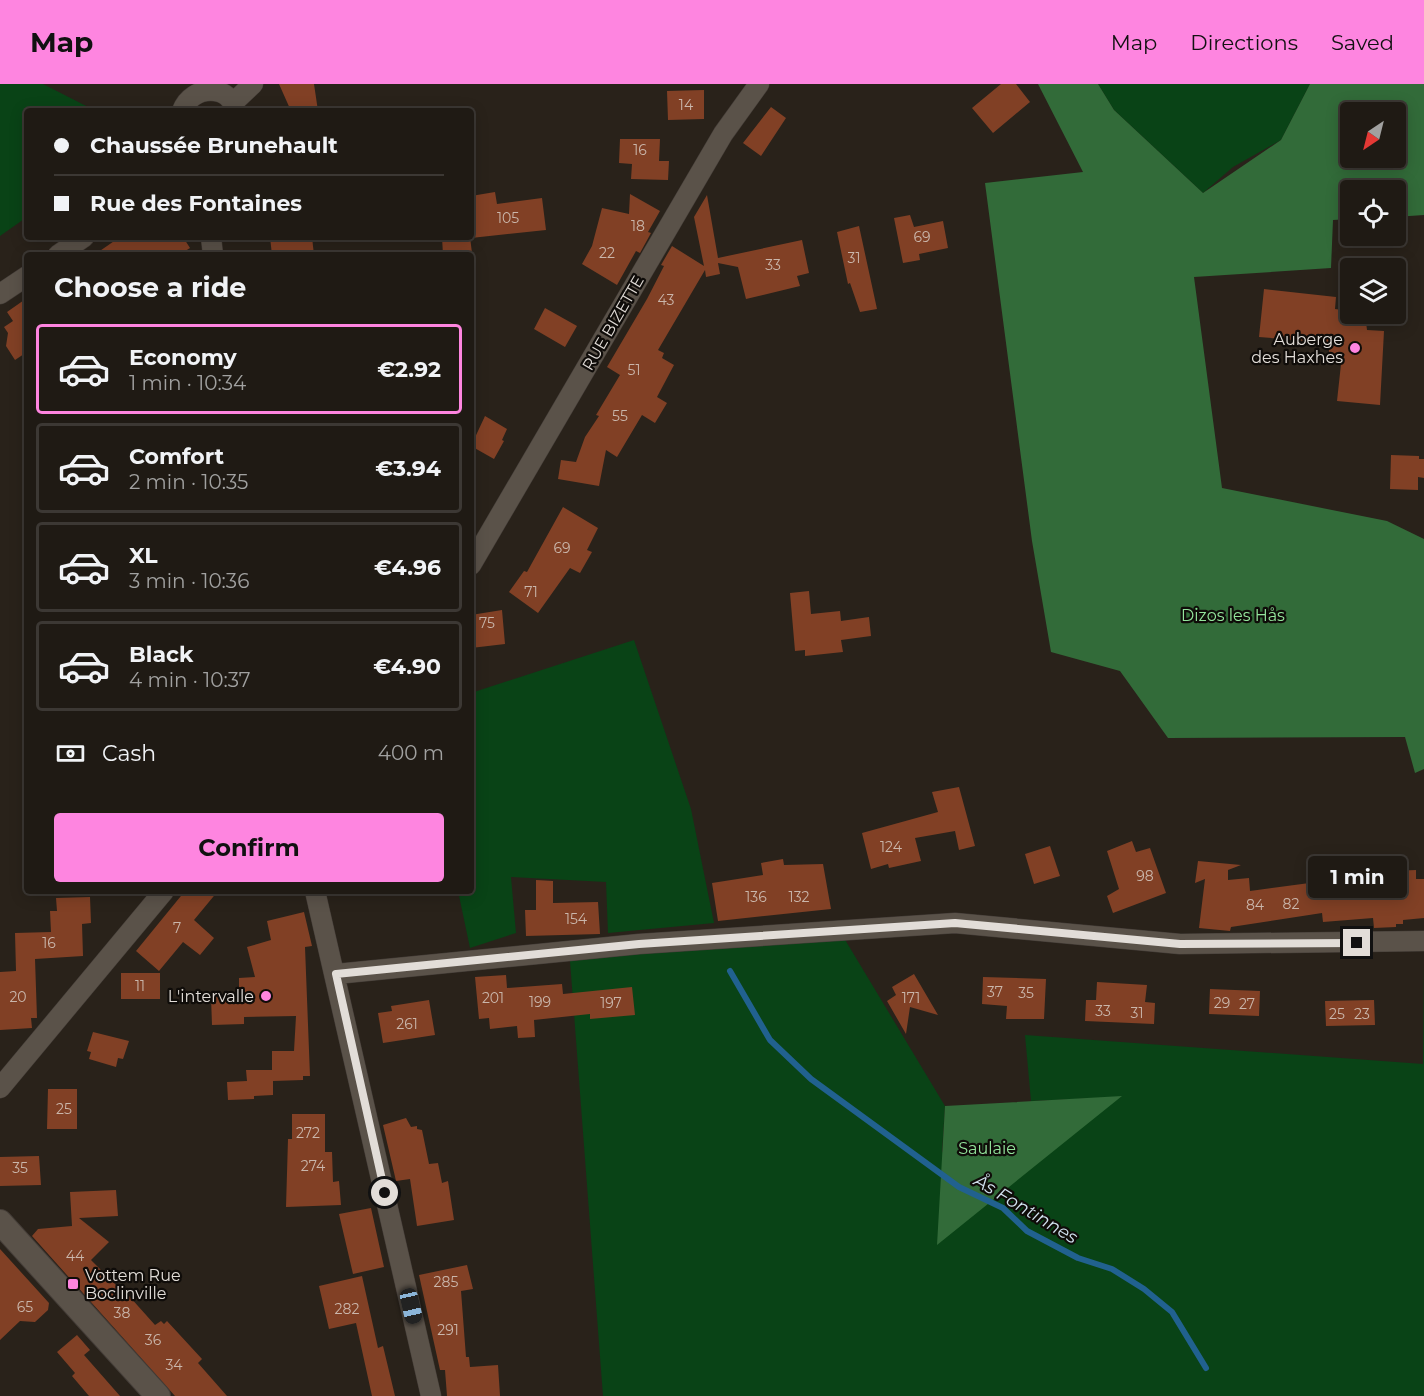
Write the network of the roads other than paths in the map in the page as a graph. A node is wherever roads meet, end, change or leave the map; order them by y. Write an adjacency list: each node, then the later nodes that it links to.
1 (253, 84): 3 (street)
2 (759, 84): 9 (street, RUE BIZETTE)
3 (235, 107): 4 (street)
4 (184, 108)
5 (80, 240): 6 (street)
6 (62, 252)
7 (24, 278): 8 (street)
8 (0, 294)
9 (474, 560)
10 (162, 894): 14 (street)
11 (316, 894): 13 (street)
12 (1424, 941): 13 (street)
13 (336, 974): 17 (street)
14 (0, 1088)
15 (0, 1222): 16 (street)
16 (158, 1396)
17 (431, 1396)

